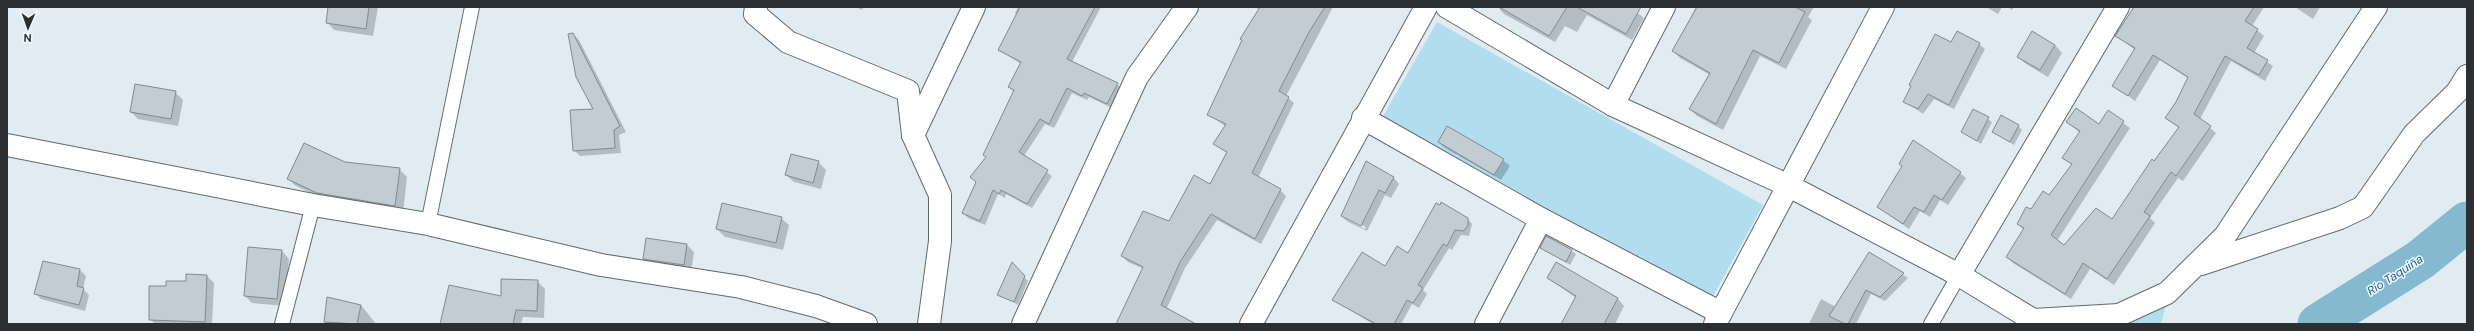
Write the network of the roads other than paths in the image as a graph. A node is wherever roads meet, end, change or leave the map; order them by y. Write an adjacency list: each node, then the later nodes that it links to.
1 (472, 7): 19 (lane)
2 (756, 7): 14 (street)
3 (974, 7): 14 (street)
4 (1187, 7): 27 (street)
5 (1426, 7): 13 (street)
6 (1447, 7): 12 (street)
7 (1664, 7): 12 (street)
8 (1883, 7): 16 (street)
9 (2118, 7): 21 (street)
10 (2376, 7): 20 (street)
11 (2467, 76): 20 (street)
12 (1613, 105): 16 (street)
13 (1363, 118): 18 (street); 28 (street)
14 (913, 135): 26 (street)
15 (7, 145): 17 (street)
16 (1789, 186): 21 (street); 22 (street)
17 (313, 205): 19 (street); 24 (lane)
18 (1541, 219): 22 (street); 29 (street)
19 (428, 224): 25 (street)
20 (2191, 268): 23 (street)
21 (1959, 275): 23 (street); 30 (lane)
22 (1718, 319)
23 (2115, 320)
24 (282, 324)
25 (866, 324)
26 (929, 324)
27 (1023, 324)
28 (1251, 324)
29 (1486, 324)
30 (1931, 324)

